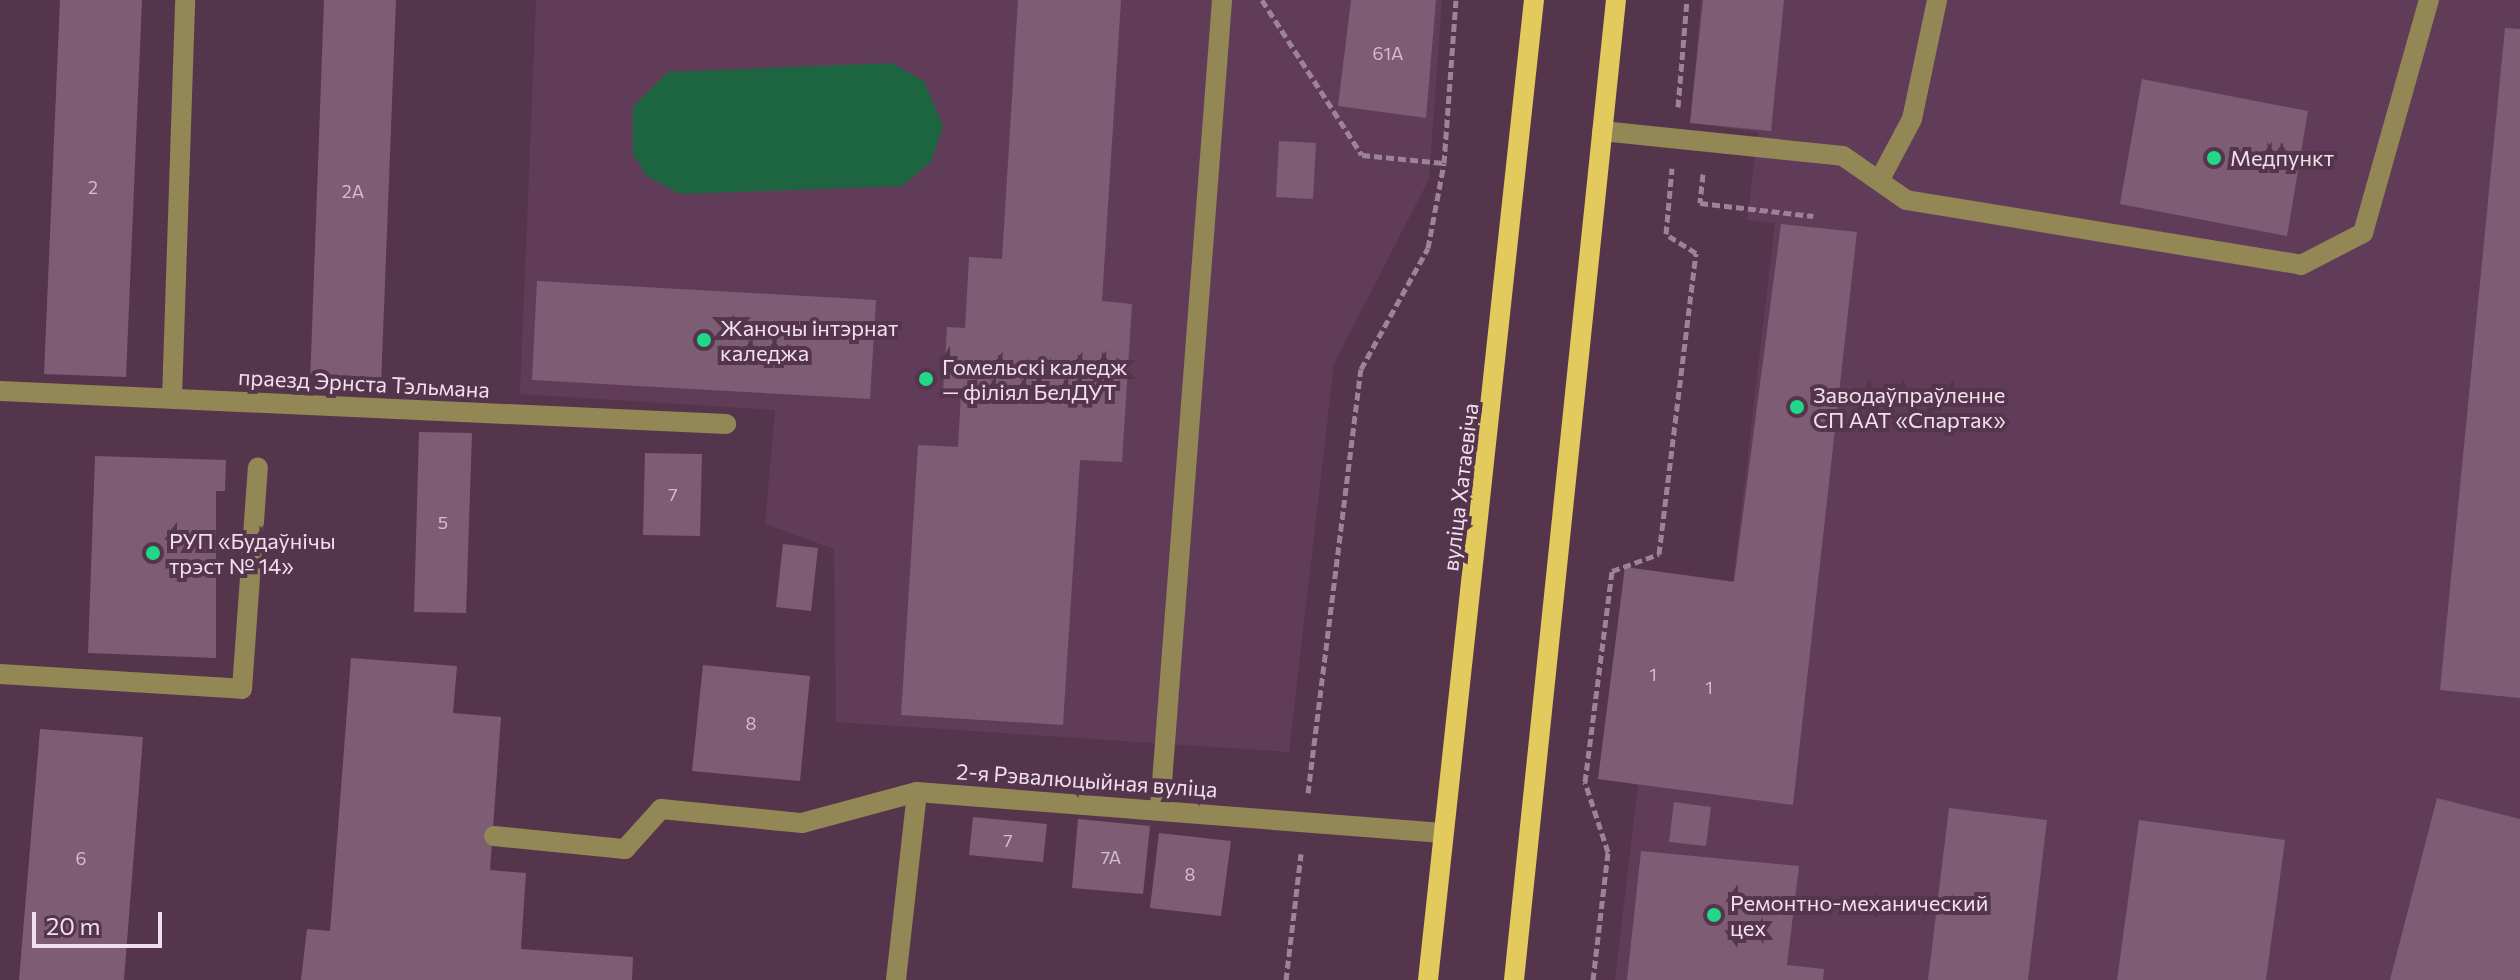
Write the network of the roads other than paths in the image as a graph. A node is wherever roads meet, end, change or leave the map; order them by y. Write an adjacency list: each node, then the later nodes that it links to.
1 (185, 0): 10 (street)
2 (1222, 0): 15 (street)
3 (1534, 0): 16 (main road, вуліца Хатаевіча)
4 (1616, 0): 7 (main road)
5 (1937, 0): 8 (street)
6 (2429, 0): 8 (street)
7 (1602, 131): 8 (street); 20 (main road)
8 (1879, 181)
9 (0, 391): 10 (street, праезд Эрнста Тэльмана)
10 (172, 398): 11 (street, праезд Эрнста Тэльмана)
11 (726, 424)
12 (258, 468): 13 (street)
13 (0, 674)
14 (917, 792): 15 (street, 2-я Рэвалюцыйная вуліца); 17 (street, 2-я Рэвалюцыйная вуліца); 18 (street)
15 (1160, 808): 16 (street, 2-я Рэвалюцыйная вуліца)
16 (1442, 833): 19 (main road, вуліца Хатаевіча)
17 (494, 836)
18 (896, 980)
19 (1428, 980)
20 (1514, 980)

